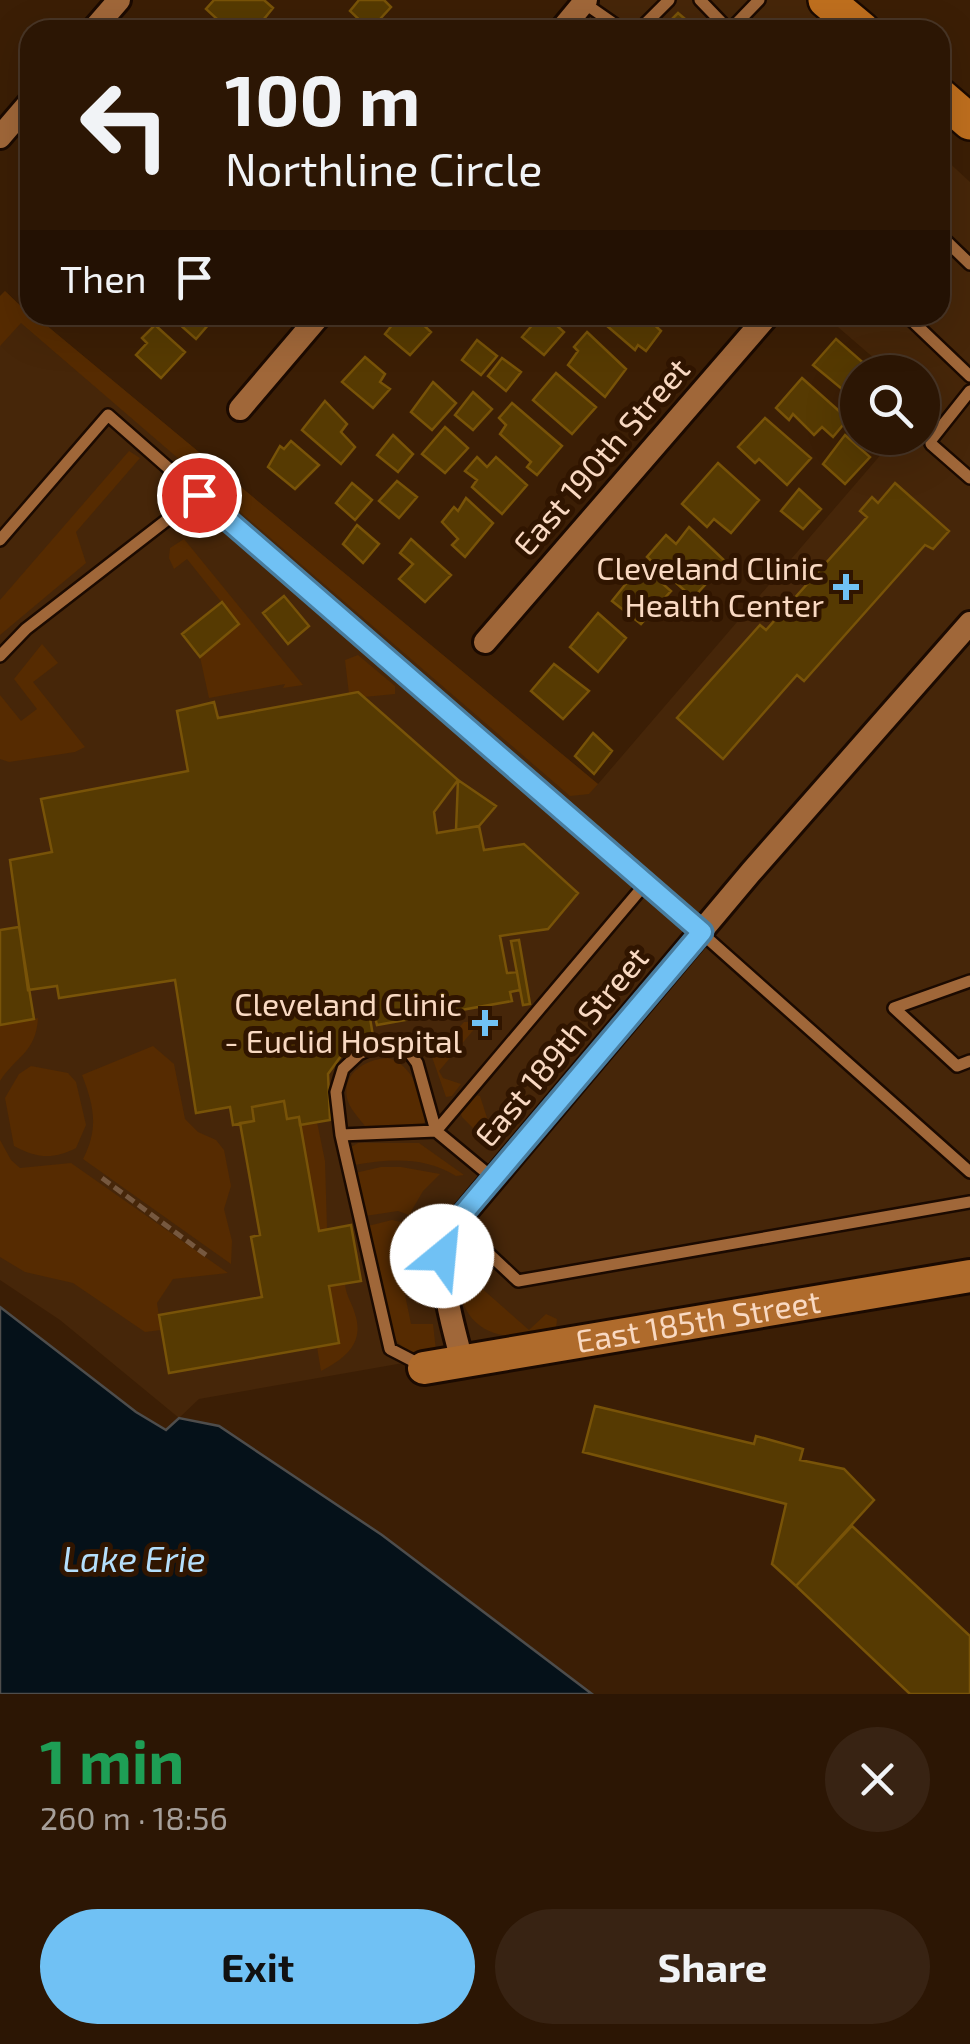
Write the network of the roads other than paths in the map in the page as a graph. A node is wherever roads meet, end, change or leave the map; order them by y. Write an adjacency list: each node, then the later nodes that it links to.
1 (119, 0): 6 (street)
2 (669, 0): 8 (lane)
3 (700, 0): 9 (lane)
4 (758, 0): 10 (lane)
5 (585, 1): 7 (lane)
6 (102, 20)
7 (612, 20)
8 (648, 20)
9 (720, 20)
10 (739, 20)
11 (20, 114): 12 (street)
12 (0, 137)
13 (950, 245): 14 (lane)
14 (970, 264)
15 (311, 325): 20 (street)
16 (759, 325): 25 (street, East 190th Street)
17 (916, 325): 18 (lane)
18 (970, 376)
19 (970, 391): 21 (lane)
20 (240, 409)
21 (970, 478)
22 (199, 495): 23 (lane); 26 (lane); 27 (lane)
23 (0, 540)
24 (970, 623): 28 (street, East 189th Street)
25 (485, 642)
26 (0, 656)
27 (646, 883): 28 (lane); 31 (lane)
28 (702, 932): 33 (lane); 34 (street, East 189th Street)
29 (970, 981): 30 (lane)
30 (970, 1061)
31 (436, 1132): 32 (lane); 32 (lane); 34 (lane)
32 (341, 1135): 39 (lane)
33 (970, 1172)
34 (494, 1179): 36 (street, East 189th Street)
35 (970, 1202): 36 (lane)
36 (445, 1225): 38 (street, East 189th Street)
37 (970, 1276): 38 (street, East 185th Street)
38 (462, 1362): 39 (street, East 185th Street)
39 (424, 1368)

